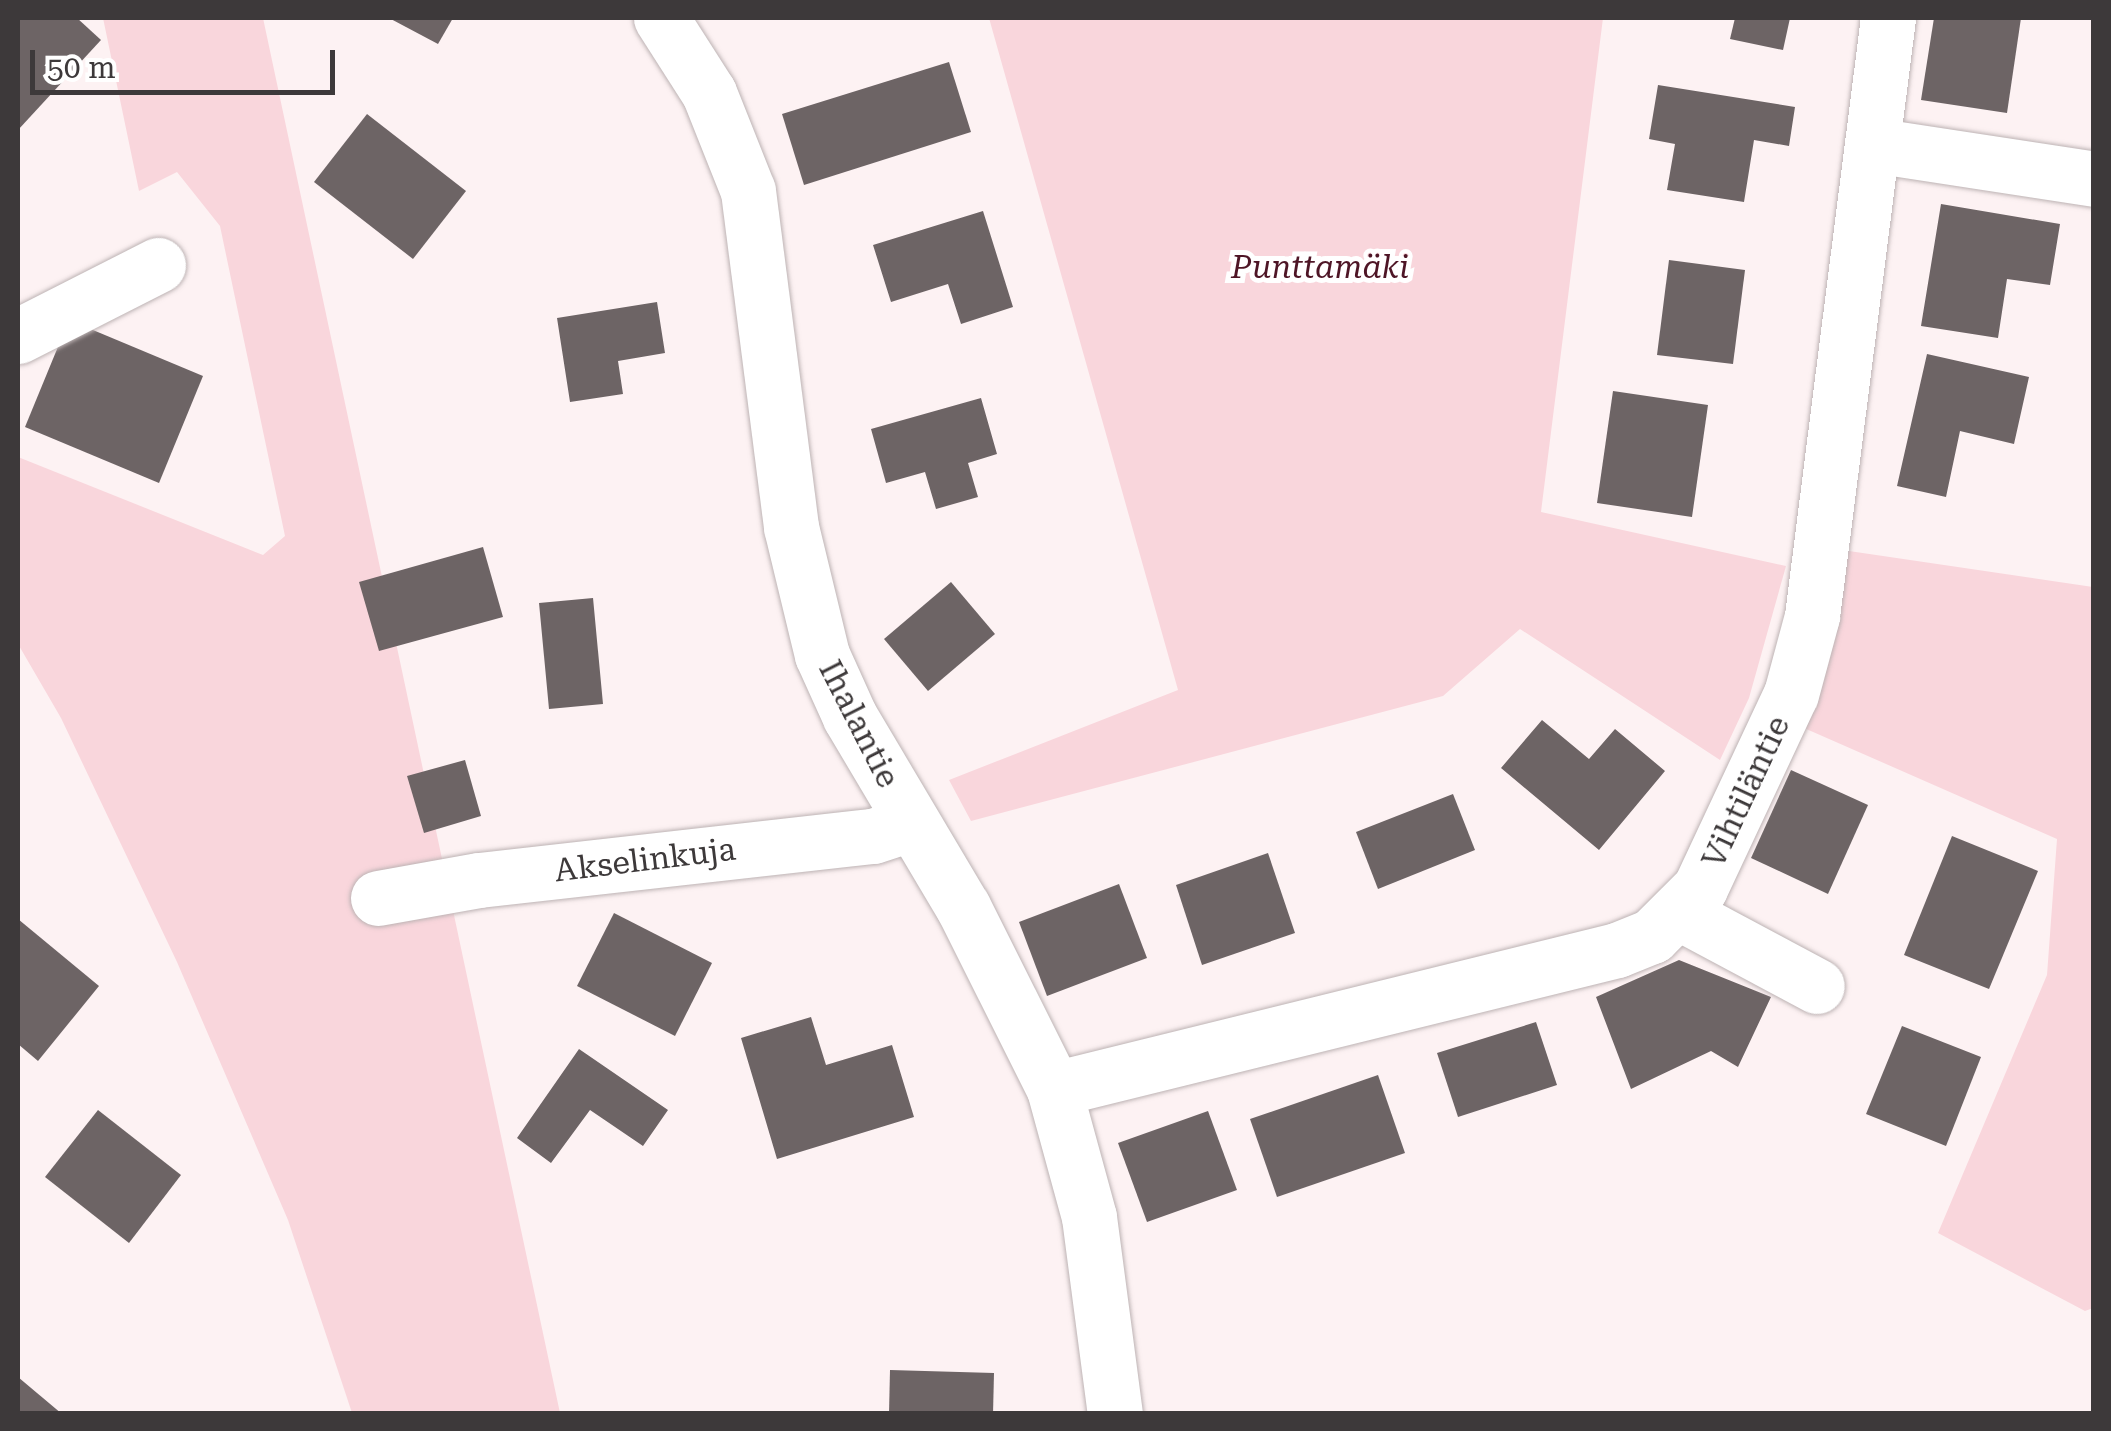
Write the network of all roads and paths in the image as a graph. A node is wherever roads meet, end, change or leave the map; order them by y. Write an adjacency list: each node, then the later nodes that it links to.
1 (661, 18): 7 (street, Ihalantie)
2 (1888, 18): 3 (street, Vihtiläntie)
3 (1873, 145): 4 (street); 9 (street, Vihtiläntie)
4 (2094, 179)
5 (158, 265): 6 (street)
6 (18, 336)
7 (911, 824): 8 (street, Akselinkuja); 11 (street, Ihalantie)
8 (378, 898)
9 (1680, 913): 10 (street); 11 (street, Vihtiläntie)
10 (1817, 986)
11 (1054, 1090): 12 (street, Ihalantie)
12 (1115, 1414)

